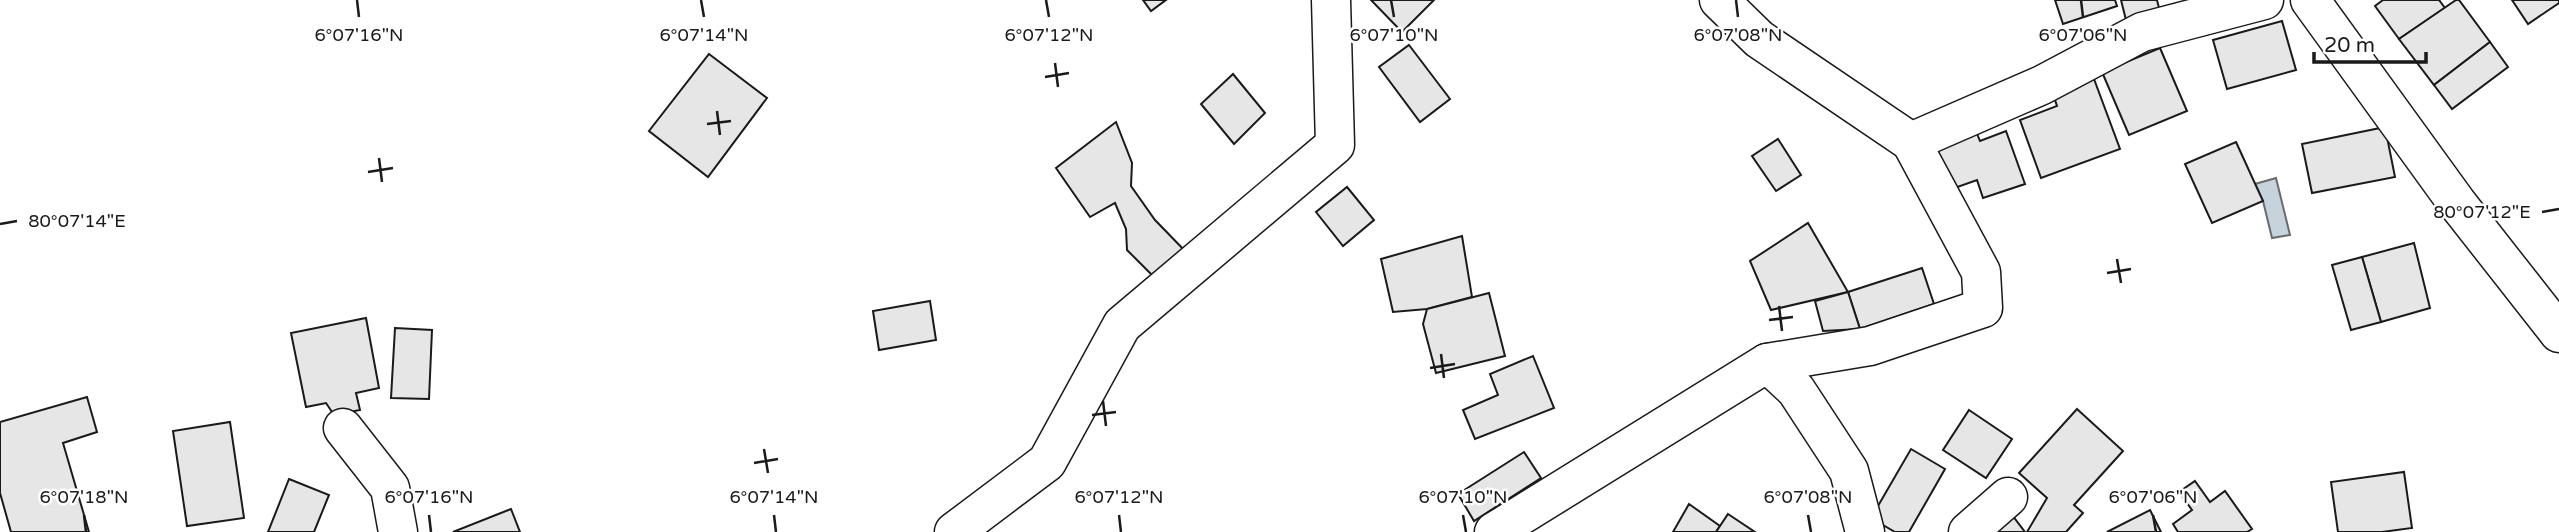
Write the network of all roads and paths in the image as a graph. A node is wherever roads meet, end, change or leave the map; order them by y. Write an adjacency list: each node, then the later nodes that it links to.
1 (1331, 0): 11 (street)
2 (1719, 0): 5 (street)
3 (2264, 0): 5 (street)
4 (2310, 0): 6 (street)
5 (1911, 142): 7 (street)
6 (2559, 333)
7 (1767, 363): 12 (street); 13 (street)
8 (344, 428): 10 (street)
9 (2008, 497): 14 (street)
10 (398, 532)
11 (954, 532)
12 (1494, 532)
13 (1865, 532)
14 (1968, 532)

